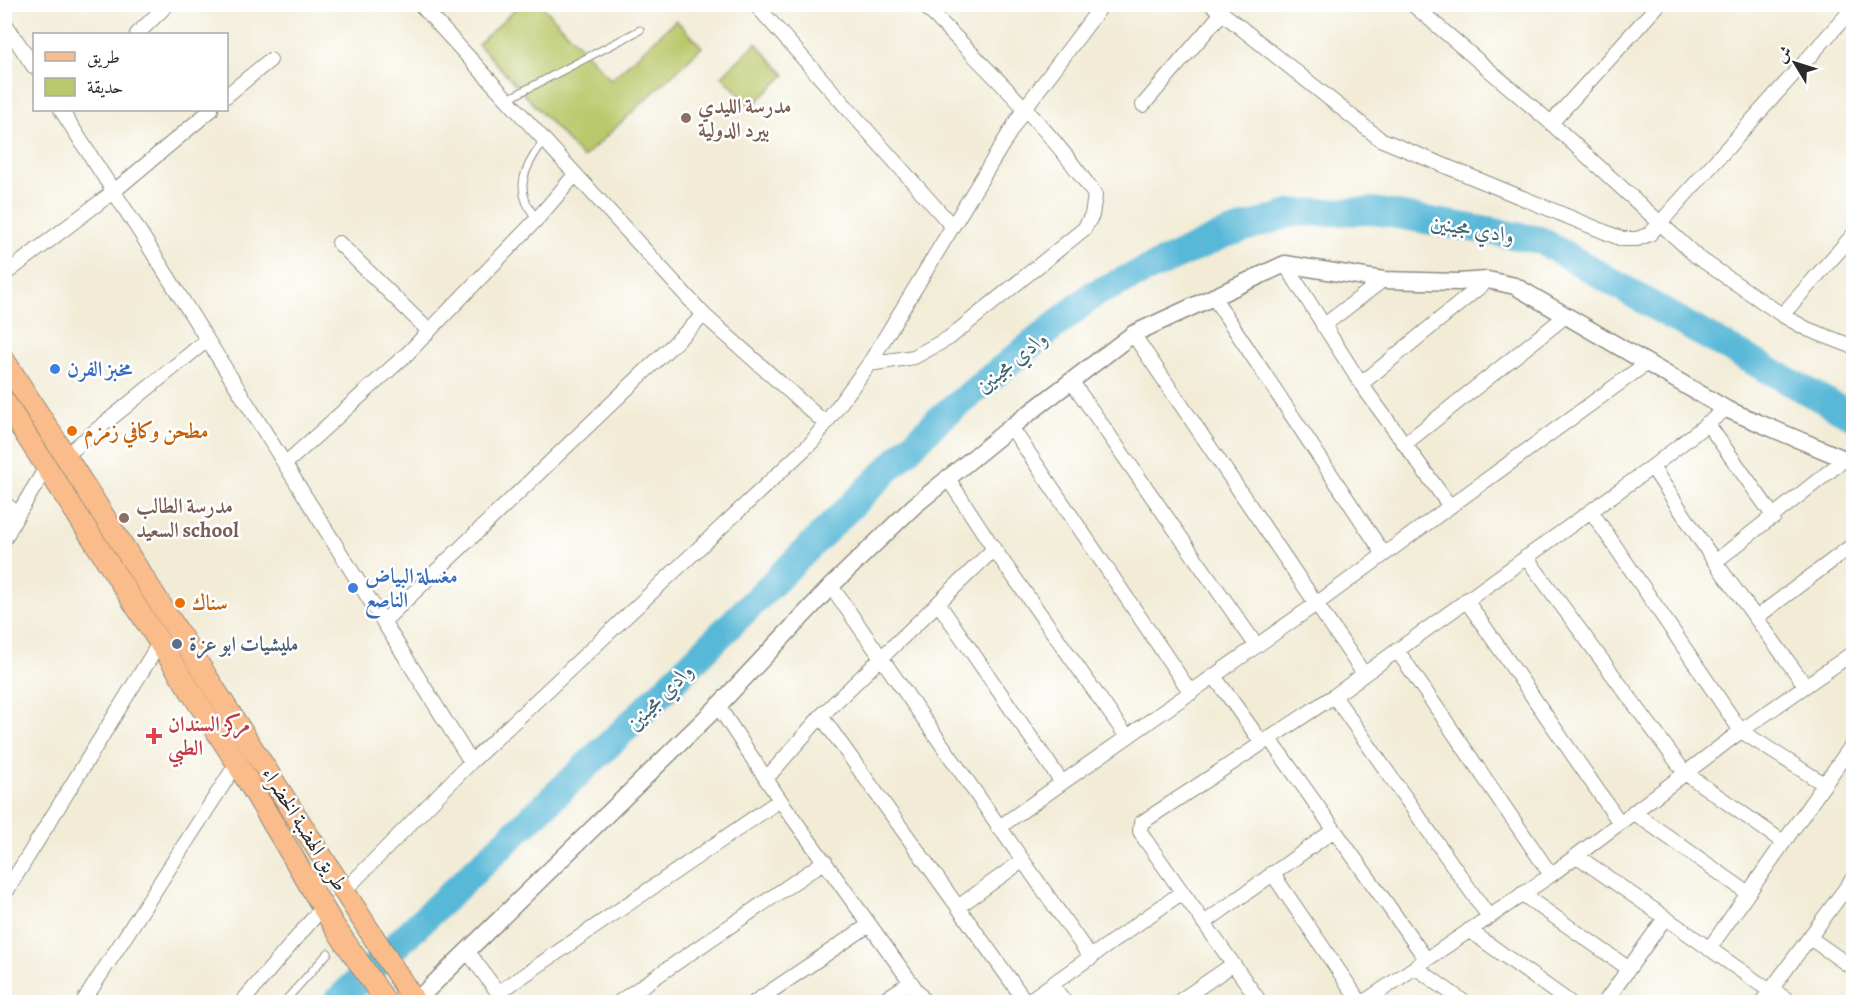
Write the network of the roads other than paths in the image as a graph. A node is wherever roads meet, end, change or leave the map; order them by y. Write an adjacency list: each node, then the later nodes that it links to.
1 (168, 4): 12 (street)
2 (420, 4): 16 (street)
3 (755, 4): 27 (street)
4 (923, 4): 18 (street)
5 (1103, 4): 18 (street)
6 (1412, 4): 21 (street)
7 (1659, 4): 21 (street)
8 (1854, 8): 26 (street)
9 (1217, 9): 17 (street); 26 (street)
10 (4, 21): 14 (street)
11 (640, 30): 16 (lane)
12 (138, 33)
13 (270, 60): 15 (street)
14 (33, 66)
15 (228, 94)
16 (506, 100): 22 (street)
17 (1143, 105)
18 (1024, 109): 27 (street); 45 (street)
19 (62, 111): 24 (street)
20 (210, 111): 24 (street)
21 (1551, 123): 26 (street)
22 (543, 142): 23 (street); 25 (lane)
23 (574, 176): 25 (street); 35 (street)
24 (114, 192): 31 (street); 41 (street)
25 (537, 219): 39 (street)
26 (1660, 223): 37 (street)
27 (952, 226): 45 (street)
28 (1854, 234): 37 (street)
29 (339, 243): 39 (street)
30 (1285, 264): 32 (street); 34 (street); 38 (street)
31 (4, 275)
32 (1383, 279): 33 (street); 38 (street)
33 (1488, 280): 36 (street); 47 (street)
34 (1214, 298): 40 (street); 68 (street)
35 (704, 315): 50 (street); 76 (street)
36 (1567, 315): 44 (street); 53 (street)
37 (1782, 315): 42 (street)
38 (1323, 326): 47 (street)
39 (429, 331): 56 (street)
40 (1133, 334): 46 (street); 74 (street)
41 (207, 340): 54 (street); 56 (street)
42 (1854, 347)
43 (4, 360): 54 (main road, طريق الهضبة الخضراء)
44 (1647, 363): 49 (street); 61 (street)
45 (869, 364): 50 (street)
46 (1072, 382): 52 (street); 78 (street)
47 (1361, 384): 53 (street)
48 (4, 401): 57 (main road, طريق الهضبة الخضراء)
49 (1726, 409): 51 (street); 55 (street)
50 (825, 423): 95 (street)
51 (1707, 423): 58 (street); 64 (street)
52 (1011, 427): 59 (street); 85 (street)
53 (1406, 443): 61 (street)
54 (66, 455): 88 (main road, طريق الهضبة الخضراء)
55 (1849, 461): 64 (street)
56 (285, 464): 76 (street)
57 (47, 466): 63 (street); 77 (main road, طريق الهضبة الخضراء)
58 (1652, 467): 62 (street); 70 (street)
59 (947, 477): 67 (street); 71 (street)
60 (4, 503): 63 (street)
61 (1449, 505): 68 (street)
62 (1591, 511): 69 (street); 91 (street)
63 (18, 514): 65 (street)
64 (1774, 516): 70 (street)
65 (4, 540)
66 (1854, 544): 75 (street)
67 (994, 549): 73 (street); 92 (street)
68 (1383, 553): 74 (street)
69 (1526, 557): 72 (street); 97 (street)
70 (1715, 562): 75 (street)
71 (831, 586): 81 (street); 87 (street)
72 (1466, 600): 79 (street); 103 (street)
73 (938, 603): 81 (street); 99 (street)
74 (1316, 604): 78 (street); 82 (street)
75 (1758, 617): 84 (street)
76 (384, 621): 95 (street)
77 (160, 642): 90 (main road, طريق الهضبة الخضراء); 116 (street)
78 (1256, 645): 83 (street)
79 (1397, 650): 82 (street); 111 (street)
80 (1854, 652): 84 (street)
81 (882, 657): 89 (street); 104 (street)
82 (1364, 674): 86 (street)
83 (1214, 676): 85 (street); 93 (street)
84 (1805, 685): 91 (street)
85 (1191, 693): 92 (street)
86 (1334, 696): 93 (street); 120 (street)
87 (718, 706): 98 (street); 127 (street)
88 (230, 711): 90 (main road); 117 (main road, طريق الهضبة الخضراء)
89 (821, 716): 98 (street); 118 (street)
90 (212, 723): 96 (main road, طريق الهضبة الخضراء)
91 (1741, 731): 97 (street); 100 (street)
92 (1127, 737): 99 (street)
93 (1265, 740): 105 (street); 113 (street)
94 (1854, 742): 100 (street)
95 (471, 762): 117 (street)
96 (237, 763): 119 (main road, طريق الهضبة الخضراء); 139 (street)
97 (1685, 773): 102 (street); 106 (street)
98 (766, 779): 101 (street)
99 (1061, 781): 104 (street)
100 (1824, 784): 106 (street)
101 (780, 800): 108 (street); 138 (street)
102 (1633, 812): 103 (street); 114 (street)
103 (1620, 823): 107 (street)
104 (998, 828): 109 (street)
105 (1334, 830): 110 (street); 130 (street)
106 (1783, 842): 114 (street)
107 (1577, 856): 111 (street); 121 (street)
108 (825, 861): 123 (street); 143 (street)
109 (1022, 861): 118 (street); 129 (street)
110 (1272, 873): 122 (street); 151 (street)
111 (1551, 875): 115 (street)
112 (1852, 884): 125 (street)
113 (1181, 893): 122 (street); 129 (street)
114 (1748, 893): 126 (street)
115 (1522, 894): 120 (street); 132 (street)
116 (4, 895)
117 (348, 898): 137 (main road, طريق الهضبة الخضراء)
118 (958, 907): 147 (street)
119 (322, 908): 140 (street); 142 (main road, طريق الهضبة الخضراء)
120 (1489, 917): 124 (street)
121 (1665, 918): 126 (street); 132 (street)
122 (1204, 923): 131 (street)
123 (869, 925): 134 (street); 144 (street)
124 (1469, 930): 130 (street); 153 (street)
125 (1810, 938): 133 (street); 136 (street)
126 (1709, 949): 136 (street)
127 (468, 952): 137 (street); 138 (street)
128 (328, 953): 141 (lane)
129 (1092, 958): 135 (street)
130 (1421, 963): 151 (street); 152 (street)
131 (1232, 965): 149 (street); 150 (street)
132 (1628, 968): 154 (street)
133 (1854, 969)
134 (911, 982): 145 (street); 146 (street)
135 (1052, 985): 147 (street); 148 (street)
136 (1768, 994): 155 (street)
137 (413, 998)
138 (501, 998)
139 (83, 1002)
140 (242, 1002)
141 (284, 1002)
142 (386, 1002)
143 (619, 1002)
144 (755, 1002)
145 (881, 1002)
146 (925, 1002)
147 (1027, 1002)
148 (1065, 1002)
149 (1178, 1002)
150 (1260, 1002)
151 (1362, 1002)
152 (1464, 1002)
153 (1569, 1002)
154 (1605, 1002)
155 (1790, 1002)

